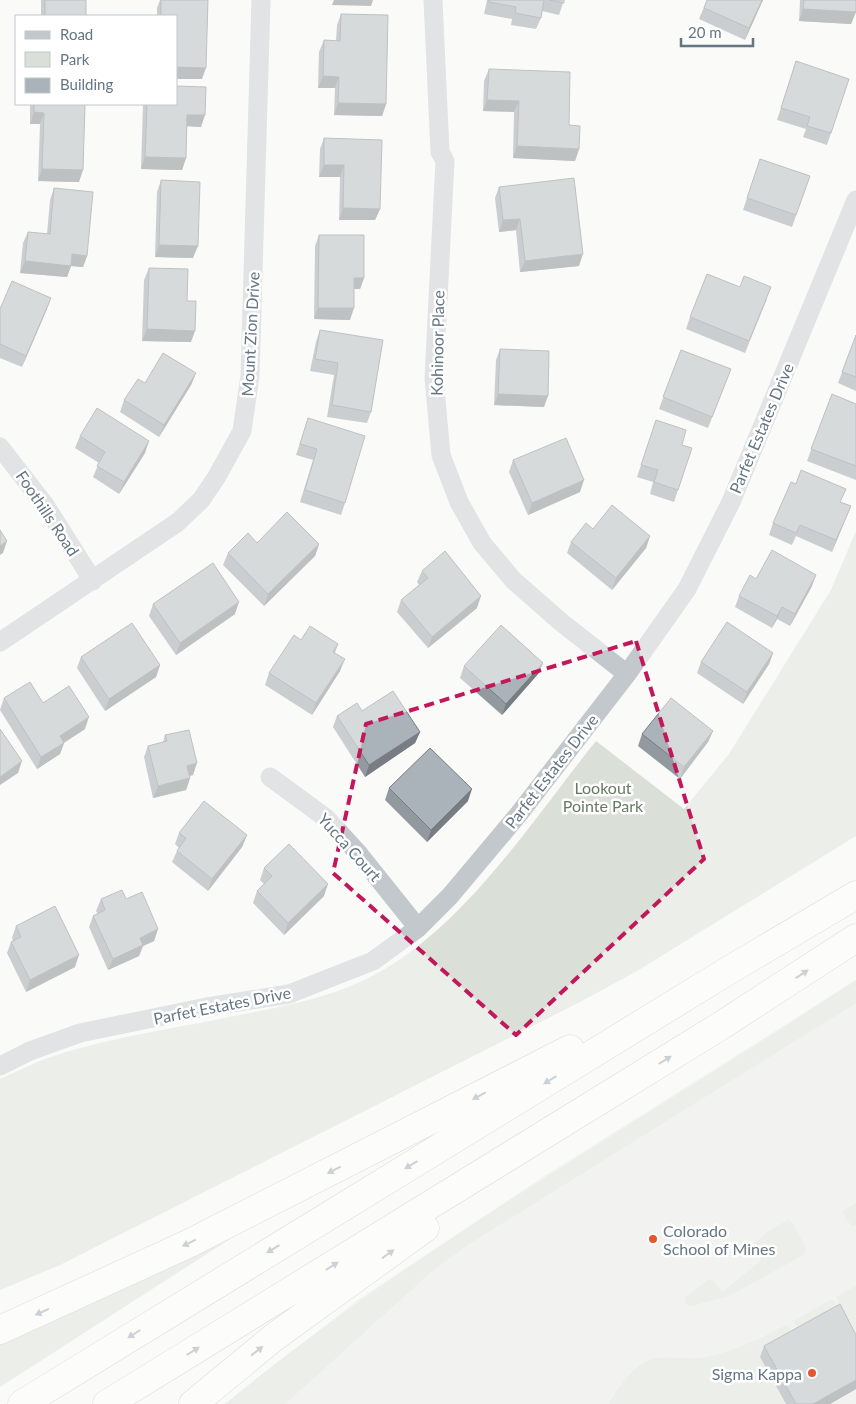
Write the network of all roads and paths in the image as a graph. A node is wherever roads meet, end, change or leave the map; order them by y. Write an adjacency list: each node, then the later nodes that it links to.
1 (261, 0): 5 (street, Mount Zion Drive)
2 (433, 0): 7 (street, Kohinoor Place)
3 (856, 200): 7 (street, Parfet Estates Drive)
4 (0, 447): 5 (street, Foothills Road)
5 (93, 582): 6 (street, Mount Zion Drive)
6 (0, 642)
7 (627, 674): 10 (street, Parfet Estates Drive)
8 (270, 777): 10 (street, Yucca Court)
9 (856, 895): 12 (highway)
10 (418, 928): 13 (street, Parfet Estates Drive)
11 (856, 938): 14 (highway, one-way to 11)
12 (726, 972): 15 (highway, one-way to 15); 16 (highway, one-way to 16)
13 (0, 1066)
14 (623, 1086): 17 (highway, one-way to 14); 18 (highway, one-way to 14)
15 (0, 1330)
16 (22, 1404)
17 (107, 1404)
18 (193, 1404)

